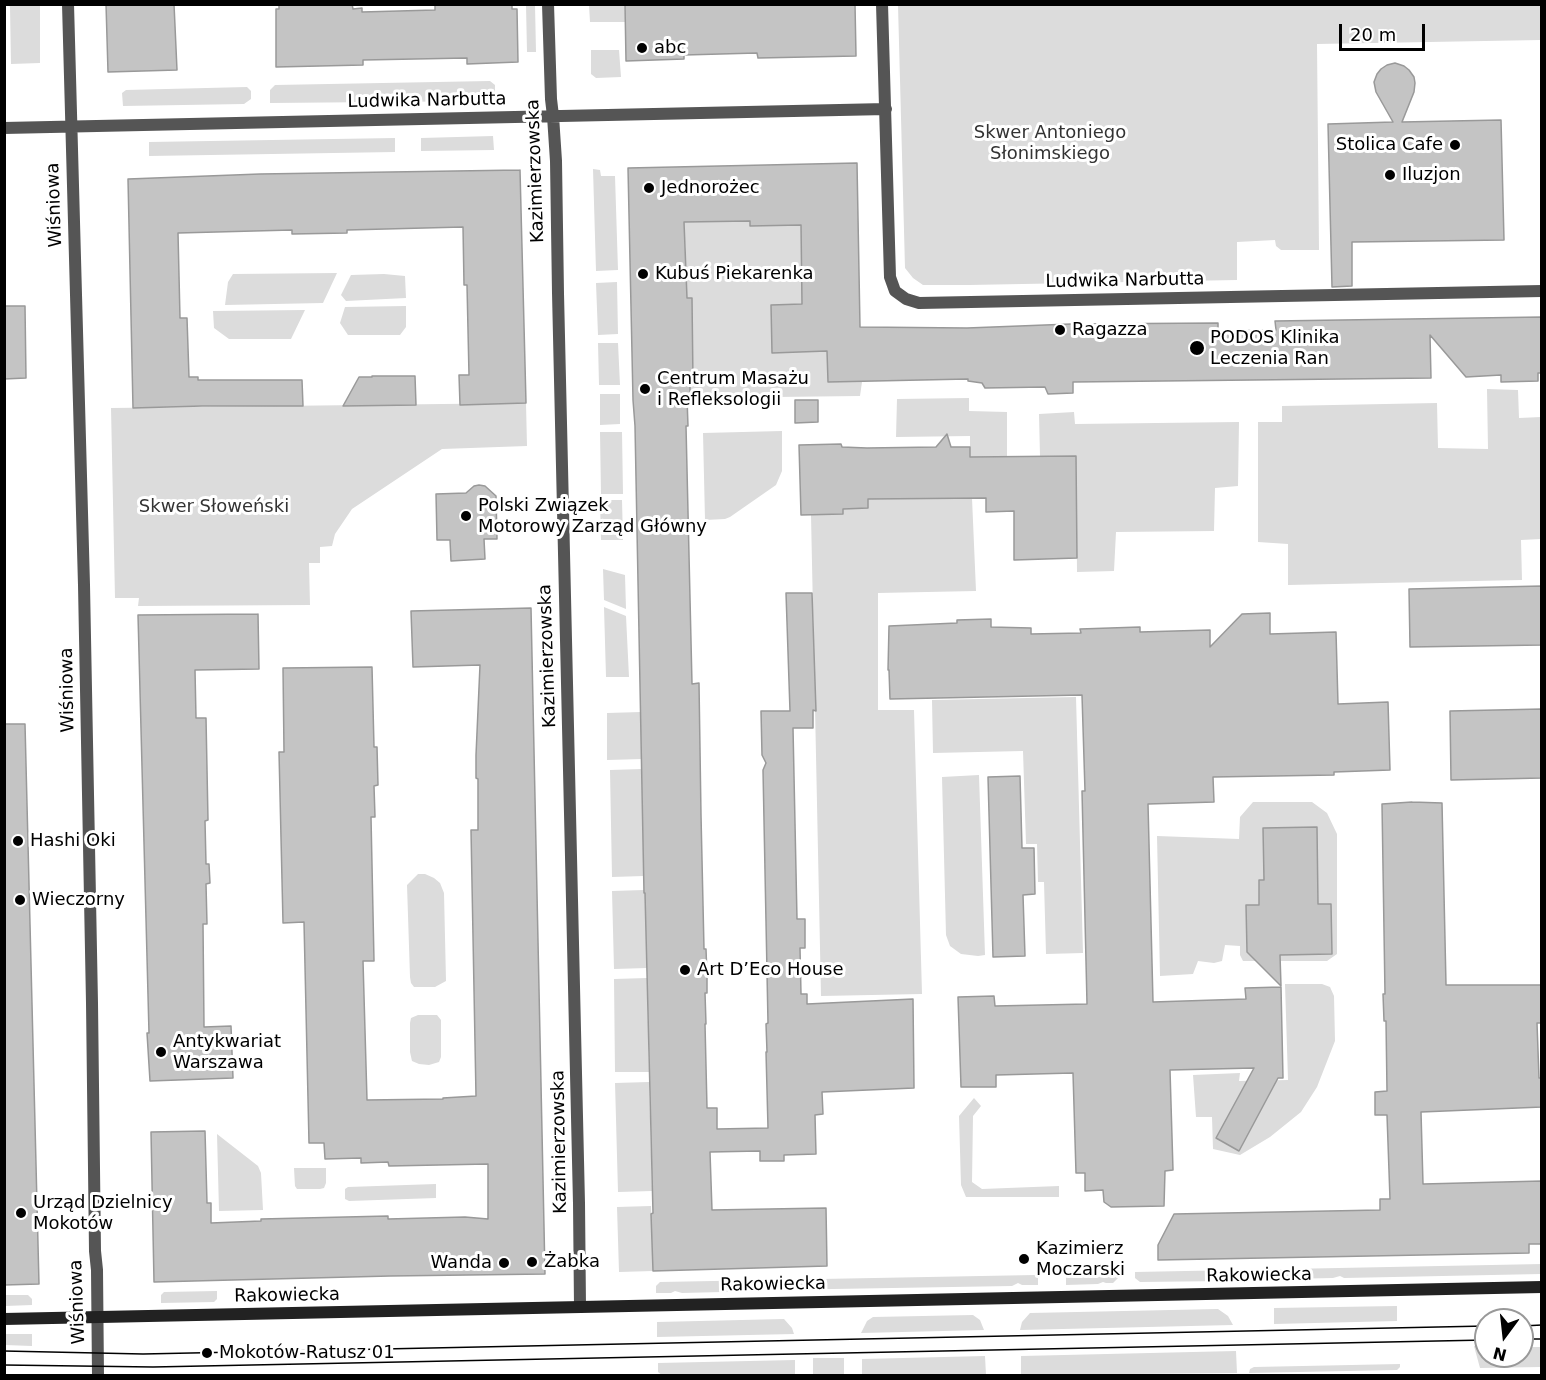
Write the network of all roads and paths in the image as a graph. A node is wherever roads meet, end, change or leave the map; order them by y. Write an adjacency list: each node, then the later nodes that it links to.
1 (68, 4): 6 (street, Wiśniowa)
2 (548, 4): 5 (street, Kazimierzowska)
3 (882, 4): 4 (street, Ludwika Narbutta)
4 (886, 109): 5 (street, Ludwika Narbutta); 8 (street, Ludwika Narbutta)
5 (554, 116): 6 (street, Ludwika Narbutta); 10 (street, Kazimierzowska)
6 (70, 126): 7 (street, Ludwika Narbutta); 11 (street, Wiśniowa)
7 (4, 128)
8 (1542, 291)
9 (1542, 1287): 10 (street, Rakowiecka)
10 (580, 1307): 11 (street, Rakowiecka)
11 (97, 1317): 12 (street, Rakowiecka); 13 (street, Wiśniowa)
12 (4, 1319)
13 (98, 1376)

